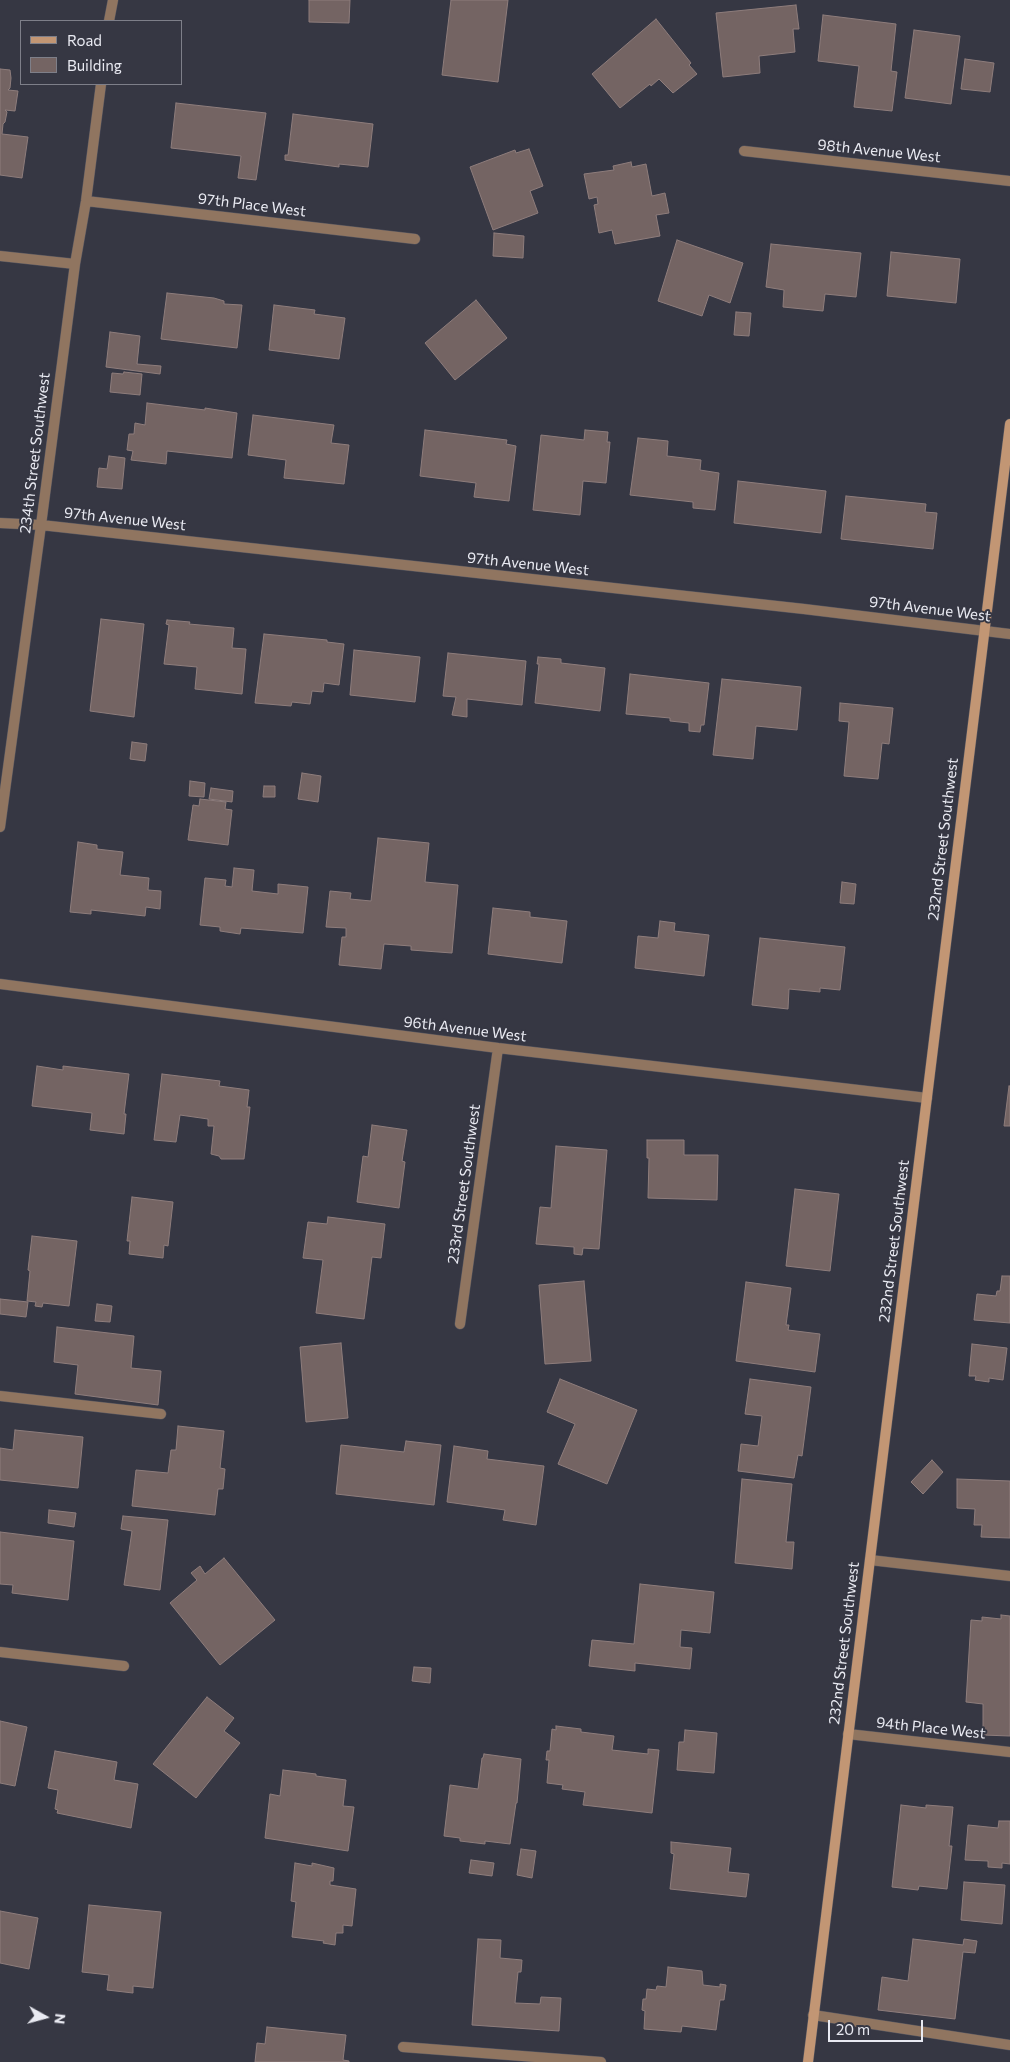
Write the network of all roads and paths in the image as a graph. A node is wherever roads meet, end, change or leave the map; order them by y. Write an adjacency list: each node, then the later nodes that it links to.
1 (112, 0): 2 (street)
2 (109, 20)
3 (101, 85): 6 (street, 234th Street Southwest)
4 (744, 151): 5 (street, 98th Avenue West)
5 (1010, 181)
6 (86, 200): 7 (street, 97th Place West); 9 (street, 234th Street Southwest)
7 (415, 239)
8 (0, 256): 9 (street)
9 (75, 264): 12 (street, 234th Street Southwest)
10 (1010, 424): 13 (street, 232nd Street Southwest)
11 (0, 523): 12 (street, 97th Avenue West)
12 (42, 525): 13 (street, 97th Avenue West); 15 (street, 234th Street Southwest)
13 (984, 631): 14 (street, 97th Avenue West); 18 (street, 232nd Street Southwest)
14 (1010, 634)
15 (0, 827)
16 (0, 984): 17 (street, 96th Avenue West)
17 (498, 1048): 18 (street, 96th Avenue West); 19 (street, 233rd Street Southwest)
18 (927, 1098): 22 (street, 232nd Street Southwest)
19 (460, 1324)
20 (0, 1396): 21 (street)
21 (161, 1414)
22 (870, 1560): 23 (street); 26 (street, 232nd Street Southwest)
23 (1010, 1576)
24 (0, 1652): 25 (street)
25 (124, 1666)
26 (848, 1734): 27 (street, 94th Place West); 28 (street, 232nd Street Southwest)
27 (1010, 1752)
28 (813, 2015): 29 (street); 32 (street, 232nd Street Southwest)
29 (1010, 2045)
30 (403, 2047): 31 (street)
31 (600, 2062)
32 (808, 2062)

